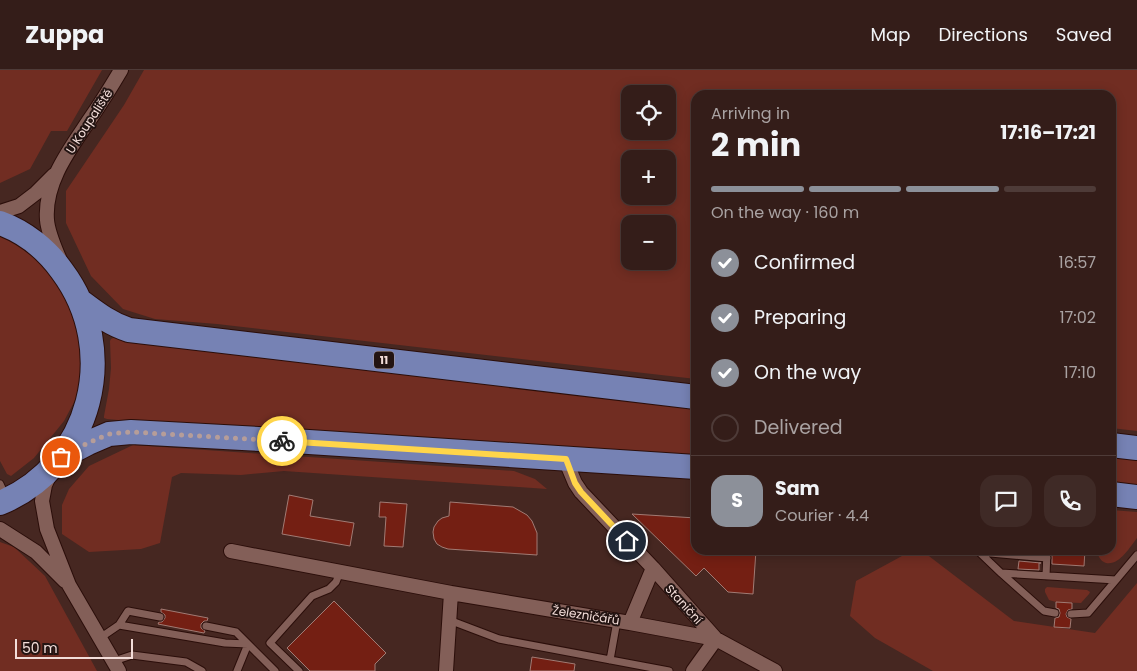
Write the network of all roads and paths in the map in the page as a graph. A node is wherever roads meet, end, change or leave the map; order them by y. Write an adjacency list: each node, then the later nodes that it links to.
1 (121, 70): 2 (street, U Koupaliště)
2 (56, 172): 3 (street, U Koupaliště); 5 (street, U Koupaliště)
3 (0, 212)
4 (0, 223): 5 (highway, 11)
5 (75, 291): 6 (highway, 11); 10 (highway, 11)
6 (691, 396)
7 (1116, 446): 8 (highway)
8 (1137, 448)
9 (566, 459): 10 (highway, 11); 11 (highway, 11); 21 (street)
10 (58, 461): 13 (highway, 11); 26 (street)
11 (691, 468)
12 (1116, 494): 14 (highway)
13 (2, 496)
14 (1137, 496)
15 (0, 529): 26 (street)
16 (231, 551): 22 (street, Železničářů)
17 (982, 555): 23 (lane)
18 (1017, 555): 20 (lane)
19 (1137, 555): 25 (lane)
20 (1047, 558): 24 (lane)
21 (653, 568): 32 (street, Železničářů); 36 (street, Staniční)
22 (340, 572): 27 (street, Železničářů); 43 (lane)
23 (1001, 573): 24 (lane); 28 (lane)
24 (1046, 576): 25 (lane)
25 (1116, 580): 29 (lane)
26 (69, 585): 35 (street)
27 (450, 593): 31 (street); 32 (street, Železničářů)
28 (1055, 612)
29 (1071, 614)
30 (160, 617): 33 (lane)
31 (449, 620): 38 (lane); 44 (street)
32 (624, 622): 36 (street, Staniční); 38 (lane)
33 (119, 625): 35 (lane); 37 (lane)
34 (206, 626): 37 (lane)
35 (100, 638): 39 (street)
36 (716, 639): 46 (street); 47 (street, Staniční)
37 (248, 644): 41 (lane); 42 (lane)
38 (610, 660): 45 (lane)
39 (116, 666): 40 (lane)
40 (202, 671)
41 (237, 671)
42 (275, 671)
43 (299, 671)
44 (446, 671)
45 (669, 671)
46 (693, 671)
47 (775, 671)

